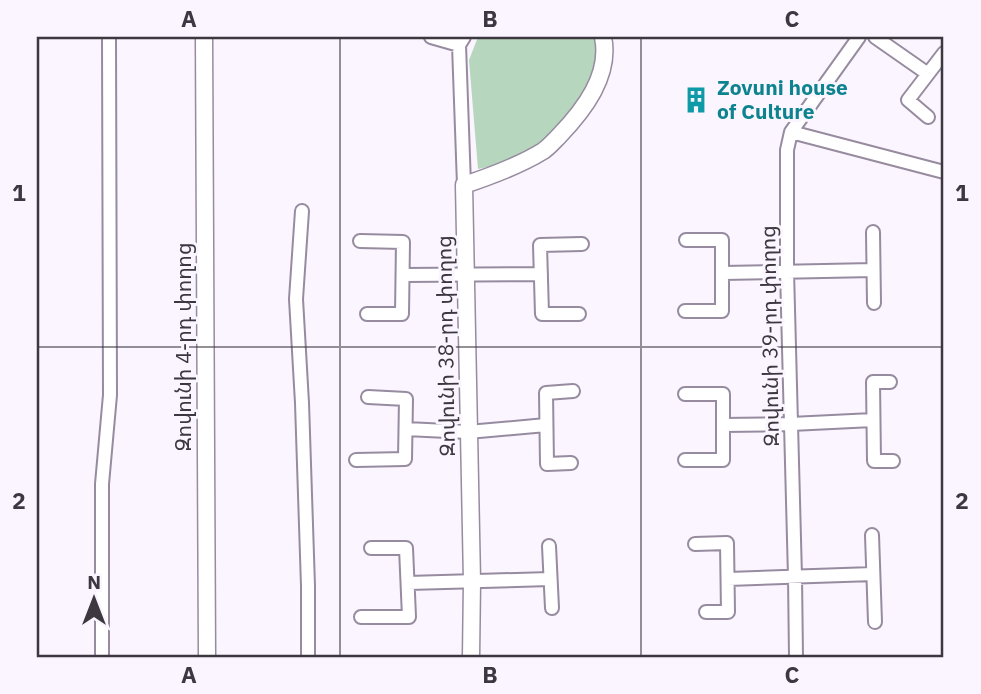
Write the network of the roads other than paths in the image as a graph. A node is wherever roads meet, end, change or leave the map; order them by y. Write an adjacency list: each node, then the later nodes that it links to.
1 (109, 37): 57 (street)
2 (204, 37): 58 (street, Զովունի 4-րդ փողոց)
3 (431, 37): 7 (street)
4 (603, 37): 13 (street)
5 (859, 37): 11 (street, Զովունի 39-րդ փողոց)
6 (876, 37): 9 (street)
7 (461, 41): 13 (street, Զովունի 38-րդ փողոց)
8 (944, 53): 9 (street)
9 (928, 74): 10 (street)
10 (928, 117)
11 (792, 132): 12 (street); 20 (street, Զովունի 39-րդ փողոց)
12 (944, 172)
13 (464, 185): 24 (street, Զովունի 38-րդ փողոց)
14 (302, 211): 59 (street)
15 (873, 232): 19 (street)
16 (686, 240): 21 (street)
17 (360, 241): 23 (street)
18 (582, 244): 22 (street)
19 (873, 270): 20 (street); 25 (street)
20 (787, 271): 21 (street); 34 (street, Զովունի 39-րդ փողոց)
21 (723, 273): 26 (street)
22 (541, 274): 24 (street); 28 (street)
23 (403, 275): 24 (street); 27 (street)
24 (466, 275): 38 (street, Զովունի 38-րդ փողոց)
25 (874, 303)
26 (685, 311)
27 (367, 314)
28 (579, 314)
29 (890, 382): 33 (street)
30 (573, 391): 35 (street)
31 (685, 394): 36 (street)
32 (368, 397): 37 (street)
33 (873, 420): 34 (street); 41 (street)
34 (791, 424): 36 (street); 48 (street, Զովունի 39-րդ փողոց)
35 (547, 425): 38 (street); 42 (street)
36 (723, 425): 40 (street)
37 (406, 429): 38 (street); 39 (street)
38 (468, 432): 51 (street, Զովունի 38-րդ փողոց)
39 (356, 460)
40 (685, 460)
41 (893, 461)
42 (571, 463)
43 (872, 535): 47 (street)
44 (695, 544): 50 (street)
45 (549, 546): 49 (street)
46 (371, 548): 52 (street)
47 (873, 573): 48 (street); 56 (street)
48 (795, 577): 50 (street); 61 (street, Զովունի 39-րդ փողոց)
49 (551, 579): 51 (street); 53 (street)
50 (728, 579): 54 (street)
51 (472, 581): 52 (street); 60 (street, Զովունի 38-րդ փողոց)
52 (408, 583): 55 (street)
53 (551, 608)
54 (706, 612)
55 (360, 617)
56 (875, 622)
57 (102, 657)
58 (207, 657)
59 (309, 657)
60 (471, 657)
61 (796, 657)

